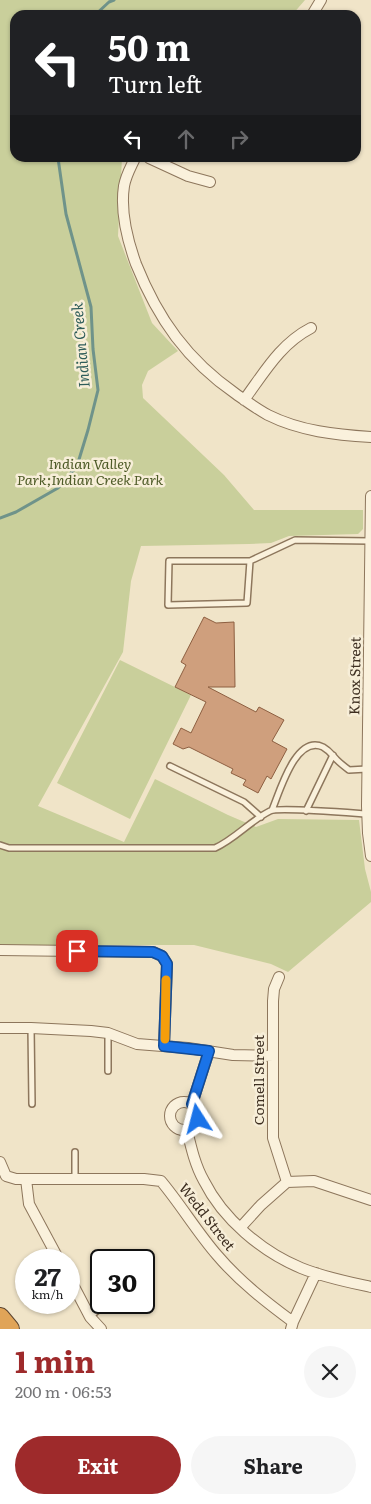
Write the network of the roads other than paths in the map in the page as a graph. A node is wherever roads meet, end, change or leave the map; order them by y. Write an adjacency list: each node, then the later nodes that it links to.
1 (133, 162): 5 (street)
2 (158, 162): 3 (street)
3 (210, 182)
4 (310, 328): 5 (street)
5 (244, 400): 6 (street)
6 (371, 437)
7 (371, 496): 8 (street, Knox Street)
8 (370, 542): 9 (lane); 10 (street, Knox Street)
9 (250, 561): 9 (lane)
10 (370, 606): 13 (street, Knox Street)
11 (333, 755): 13 (lane); 15 (lane); 16 (lane)
12 (170, 766): 17 (lane)
13 (368, 769): 14 (street, Knox Street)
14 (369, 809): 16 (lane); 19 (street, Knox Street)
15 (272, 810): 16 (lane); 17 (lane)
16 (306, 811)
17 (261, 816): 18 (lane)
18 (0, 845)
19 (371, 856)
20 (0, 950): 25 (street)
21 (279, 977): 27 (street, Comell Street)
22 (0, 1028): 23 (street)
23 (32, 1028): 24 (street); 29 (lane)
24 (108, 1033): 25 (street); 28 (lane)
25 (164, 1046): 26 (street)
26 (209, 1051): 27 (street); 30 (street)
27 (273, 1056): 36 (street, Comell Street)
28 (108, 1071)
29 (32, 1104)
30 (192, 1104): 31 (street); 31 (street)
31 (187, 1130): 38 (street)
32 (75, 1152): 35 (lane)
33 (0, 1162): 34 (street, Wedd Street)
34 (26, 1179): 35 (street, Wedd Street); 39 (street)
35 (75, 1179): 46 (street, Wedd Street)
36 (287, 1182): 37 (street); 38 (street)
37 (371, 1200)
38 (240, 1228): 40 (street)
39 (53, 1249)
40 (316, 1272): 41 (street); 46 (street)
41 (371, 1287)
42 (80, 1298): 45 (street)
43 (93, 1314): 45 (lane)
44 (0, 1317): 47 (highway)
45 (90, 1317): 48 (street)
46 (292, 1326)
47 (10, 1329)
48 (101, 1329)

